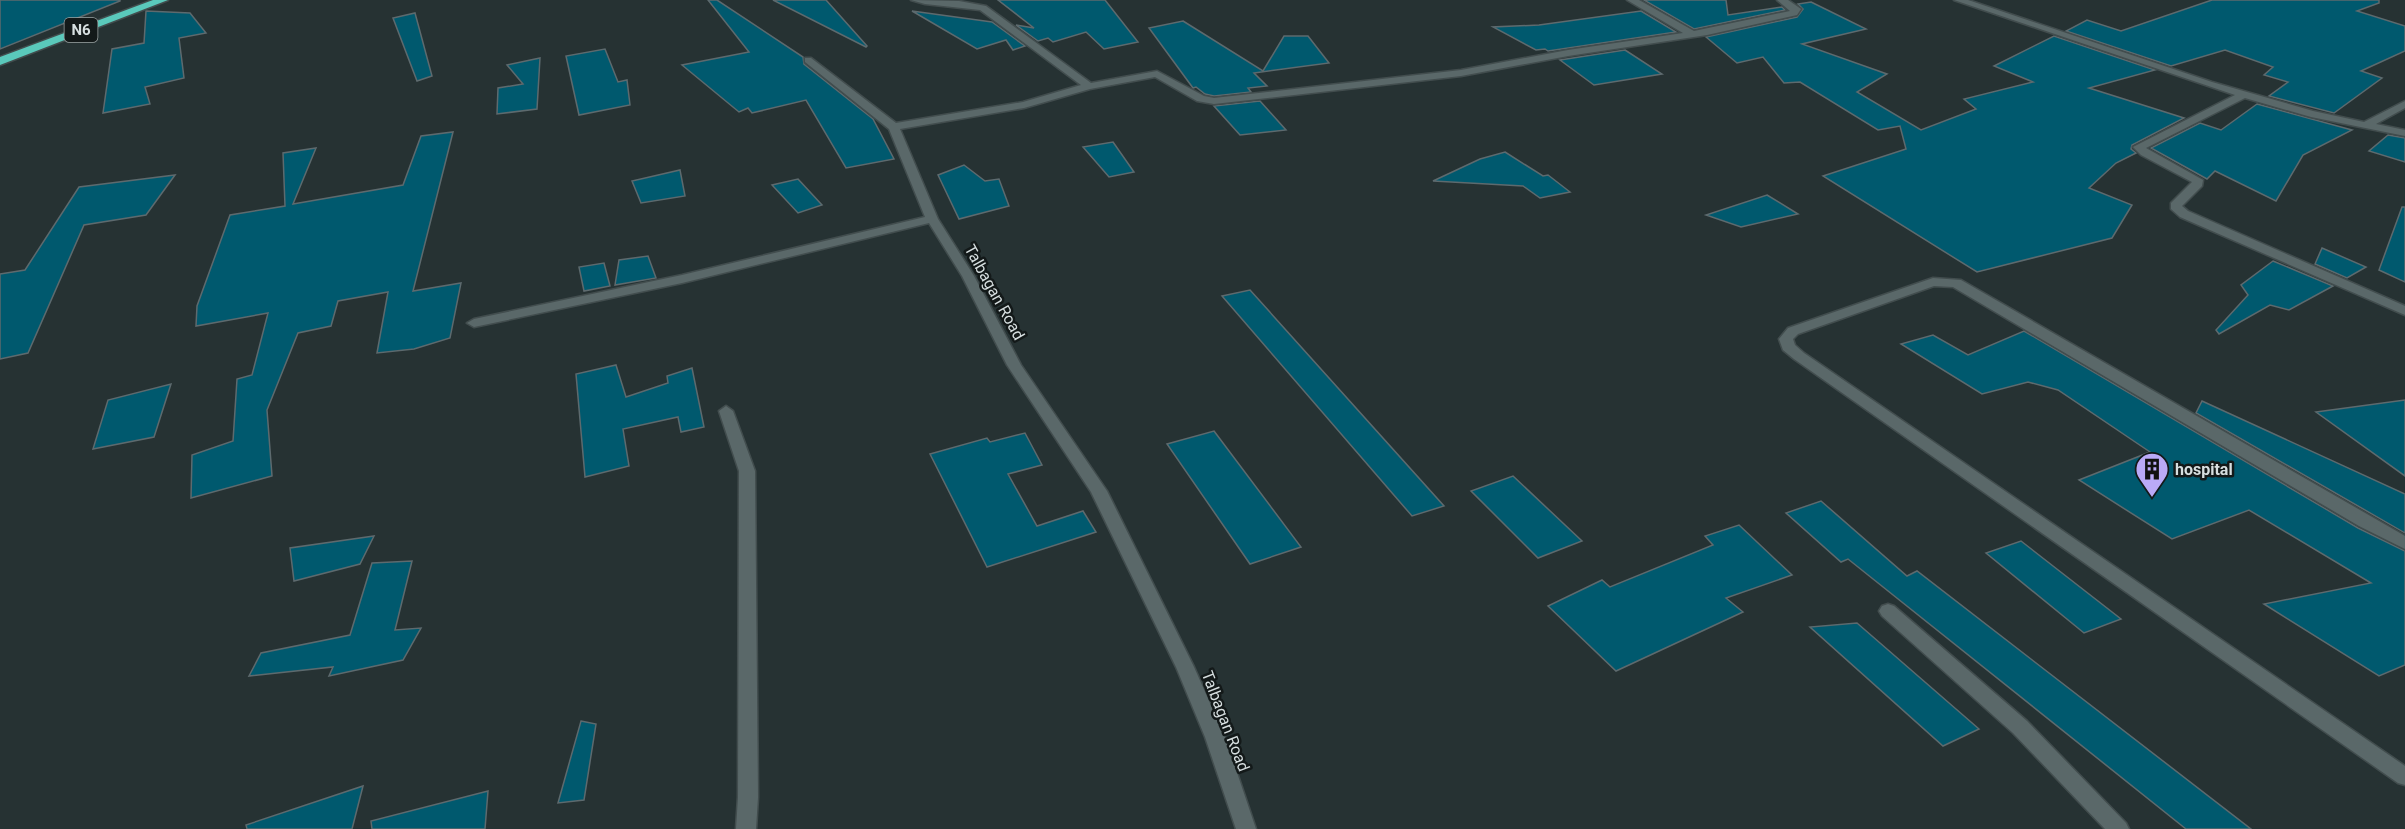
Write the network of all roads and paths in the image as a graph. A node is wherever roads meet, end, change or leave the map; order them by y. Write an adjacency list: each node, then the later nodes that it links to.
1 (163, 0): 8 (highway, N6)
2 (916, 0): 9 (street)
3 (1632, 0): 6 (street)
4 (1782, 0): 6 (street)
5 (1959, 0): 10 (street)
6 (1692, 34): 9 (street)
7 (808, 60): 13 (street)
8 (0, 61)
9 (1089, 86): 13 (street)
10 (2243, 95): 12 (street); 16 (street)
11 (2405, 104): 12 (street)
12 (2368, 124): 14 (street)
13 (894, 127): 15 (street, Talbagan Road)
14 (2405, 133)
15 (932, 219): 17 (street); 23 (street, Talbagan Road)
16 (2405, 311)
17 (474, 323)
18 (726, 411): 22 (street)
19 (2405, 543): 21 (street)
20 (1888, 611): 24 (street)
21 (2405, 777)
22 (746, 829)
23 (1246, 829)
24 (2119, 829)

